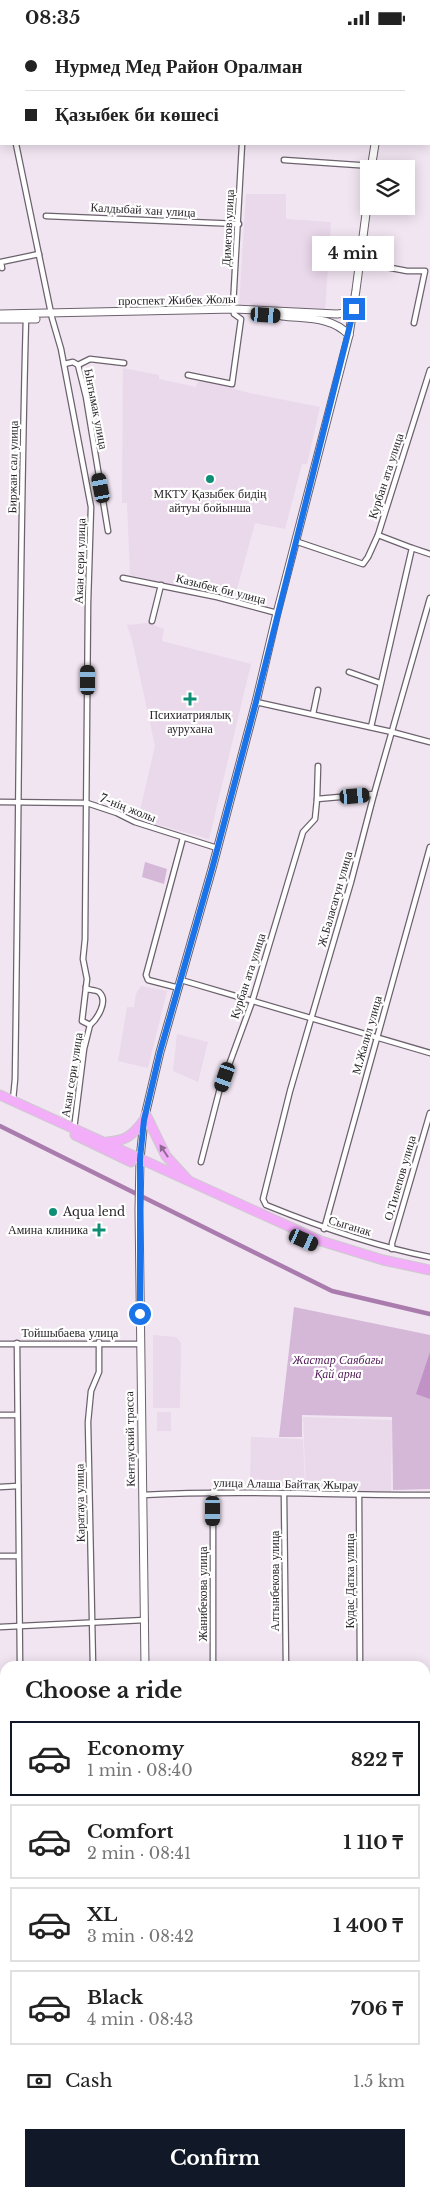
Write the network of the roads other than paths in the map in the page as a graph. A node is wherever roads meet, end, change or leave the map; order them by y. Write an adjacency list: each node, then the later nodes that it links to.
1 (16, 145): 10 (street, Акан сери улица)
2 (242, 145): 9 (street, Диметов улица)
3 (375, 145): 4 (main road)
4 (373, 160)
5 (284, 161): 6 (street)
6 (360, 166)
7 (366, 215): 11 (main road, Кентауский трасса)
8 (46, 216): 9 (street, Калдыбай хан улица)
9 (238, 224): 15 (street, Диметов улица)
10 (39, 254): 12 (street); 17 (street, Акан сери улица)
11 (360, 262): 13 (street); 14 (main road, Кентауский трасса)
12 (2, 268)
13 (427, 272): 20 (street)
14 (354, 309): 15 (main road, проспект Жибек Жолы); 21 (main road, Кентауский трасса)
15 (234, 311): 17 (main road, проспект Жибек Жолы); 21 (main road, проспект Жибек Жолы); 26 (street, Диметов улица)
16 (0, 315): 18 (main road, проспект Жибек Жолы)
17 (52, 316): 18 (main road, проспект Жибек Жолы); 23 (street, Акан сери улица)
18 (26, 317): 19 (main road, проспект Жибек Жолы); 49 (street, Биржан сал улица)
19 (0, 319)
20 (414, 323)
21 (349, 335): 29 (main road, Кентауский трасса)
22 (124, 363): 24 (street)
23 (64, 364): 24 (street, Ынтымак улица); 50 (street, Акан сери улица)
24 (78, 365): 27 (street, Ынтымак улица)
25 (430, 370): 28 (street, Курбан ата улица)
26 (188, 375)
27 (108, 531)
28 (378, 535): 29 (street); 30 (street, Курбан ата улица)
29 (295, 541): 35 (main road, Кентауский трасса)
30 (412, 548): 31 (street, Курбан ата улица); 38 (street)
31 (430, 554)
32 (123, 578): 33 (street, Казыбек би улица)
33 (161, 585): 35 (street, Казыбек би улица); 36 (street, Казыбек би улица)
34 (430, 598): 43 (street, Ж.Баласагун улица)
35 (277, 613): 40 (main road, Кентауский трасса)
36 (152, 621)
37 (348, 672): 38 (street)
38 (380, 683): 42 (street)
39 (318, 690): 41 (street)
40 (256, 702): 41 (street); 53 (main road, Кентауский трасса)
41 (313, 715): 42 (street)
42 (371, 727): 43 (street)
43 (392, 732): 44 (street); 46 (street, Ж.Баласагун улица)
44 (430, 742)
45 (318, 766): 47 (street, Курбан ата улица)
46 (374, 794): 47 (street); 57 (street, Ж.Баласагун улица)
47 (317, 799): 56 (street, Курбан ата улица)
48 (0, 802): 49 (street, 7-нің жолы)
49 (18, 802): 50 (street, 7-нің жолы); 63 (street, Биржан сал улица)
50 (87, 803): 51 (street, 7-нің жолы); 55 (street, Акан сери улица)
51 (182, 837): 53 (street, 7-нің жолы); 54 (street)
52 (430, 847): 59 (street, М.Жалил улица)
53 (217, 848): 54 (main road, Кентауский трасса)
54 (180, 984): 56 (street); 65 (main road, Кентауский трасса)
55 (86, 987): 58 (street, Акан сери улица); 58 (street, Акан сери улица)
56 (252, 1001): 57 (street); 69 (street, Курбан ата улица)
57 (311, 1019): 59 (street); 71 (street, Ж.Баласагун улица)
58 (90, 1025): 66 (street, Акан сери улица)
59 (377, 1038): 60 (street); 72 (street, М.Жалил улица)
60 (430, 1053)
61 (0, 1095): 63 (highway)
62 (0, 1101): 68 (highway)
63 (13, 1101): 66 (highway)
64 (430, 1113): 73 (street, О.Тилепов улица)
65 (145, 1118): 67 (highway); 68 (main road, Кентауский трасса); 70 (highway, one-way to 65)
66 (74, 1129): 67 (highway)
67 (107, 1142): 68 (highway)
68 (140, 1162): 70 (highway); 76 (highway); 79 (main road, Кентауский трасса)
69 (200, 1162)
70 (189, 1181): 75 (highway)
71 (266, 1205): 72 (street, Сыганак)
72 (324, 1229): 73 (street, Сыганак)
73 (392, 1249): 74 (street, Сыганак)
74 (430, 1257)
75 (430, 1270)
76 (430, 1276)
77 (99, 1342): 78 (street, Тойшыбаева улица); 79 (street, Тойшыбаева улица); 93 (street, Каратауа улица)
78 (17, 1343): 80 (street, Тойшыбаева улица); 82 (street)
79 (140, 1343): 86 (main road, Кентауский трасса)
80 (0, 1344)
81 (0, 1415): 82 (street)
82 (16, 1415): 83 (street)
83 (18, 1486): 84 (street); 91 (street)
84 (0, 1487)
85 (214, 1492): 86 (street, улица Алаша Байтақ Жырау); 87 (street, улица Алаша Байтақ Жырау); 99 (street, Жанибекова улица)
86 (142, 1495): 92 (main road, Кентауский трасса)
87 (284, 1495): 88 (street, улица Алаша Байтақ Жырау); 100 (street, Алтынбекова улица)
88 (360, 1495): 89 (street, улица Алаша Байтақ Жырау); 101 (street, Кудас Датка улица)
89 (430, 1495)
90 (0, 1556): 91 (street)
91 (18, 1556): 94 (street)
92 (145, 1620): 93 (street); 98 (main road, Кентауский трасса)
93 (92, 1622): 94 (street); 97 (street, Каратауа улица)
94 (20, 1626): 95 (street); 96 (street)
95 (0, 1627)
96 (20, 1661)
97 (92, 1661)
98 (145, 1661)
99 (213, 1661)
100 (286, 1661)
101 (360, 1661)

